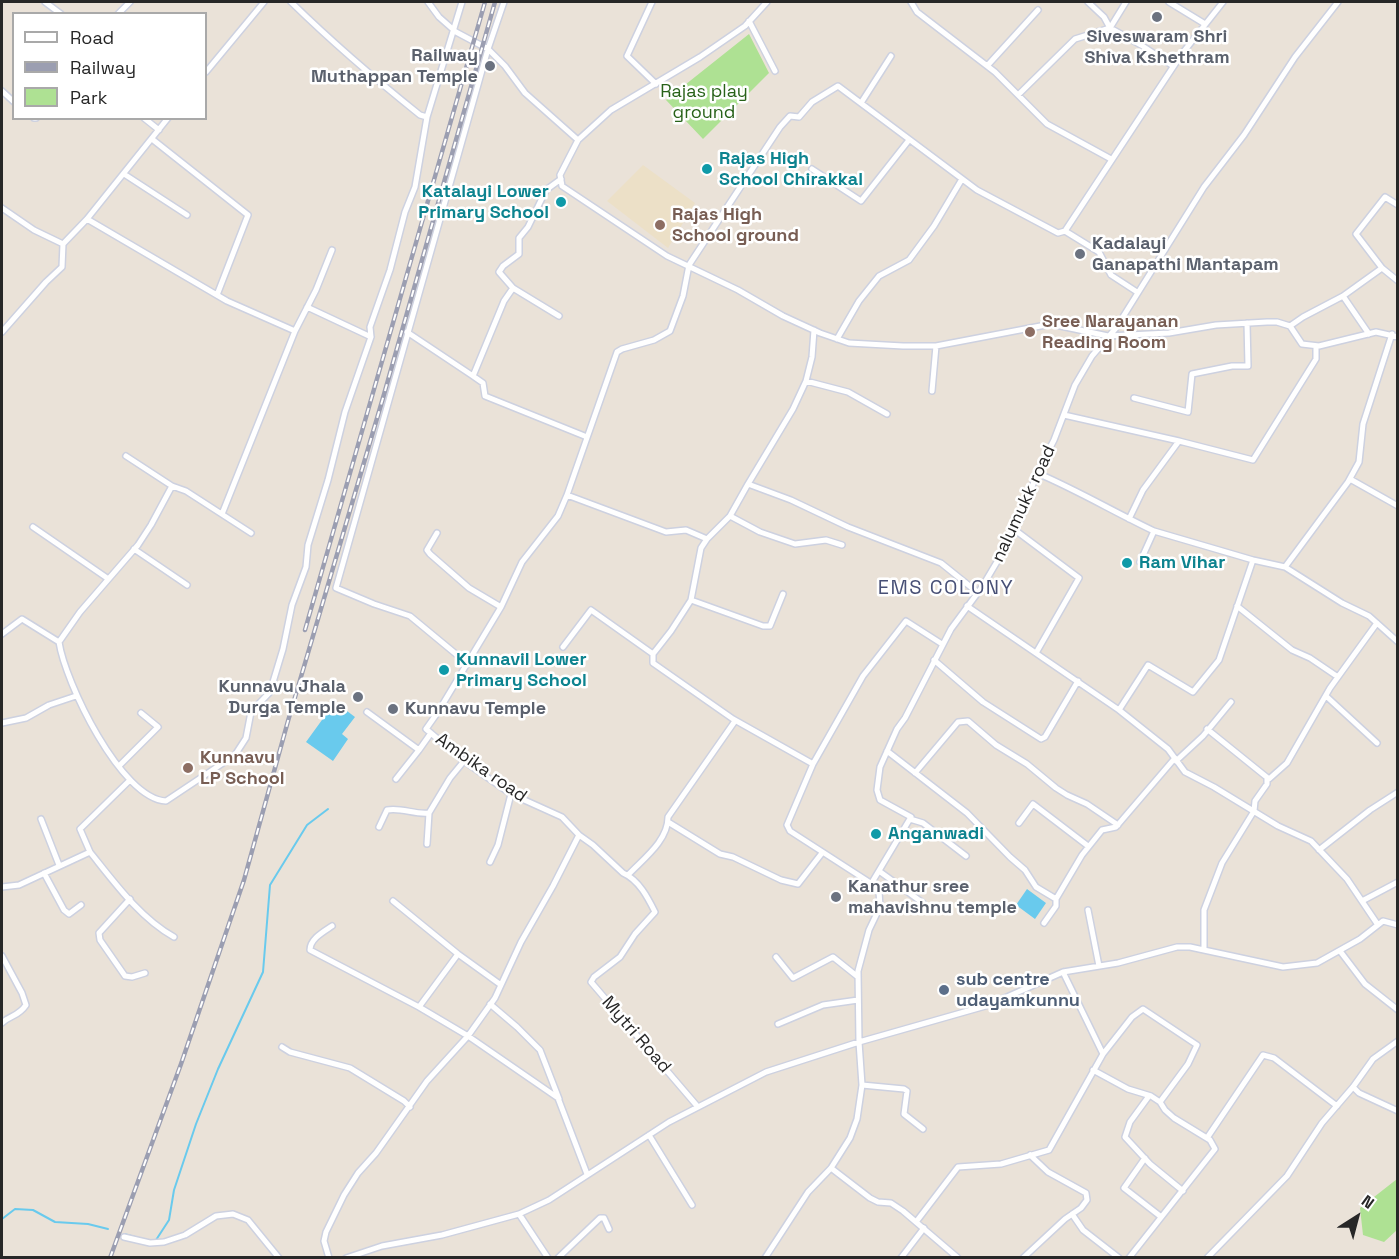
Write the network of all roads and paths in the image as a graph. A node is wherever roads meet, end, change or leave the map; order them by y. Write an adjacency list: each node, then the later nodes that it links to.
1 (45, 2): 16 (street)
2 (264, 2): 25 (street)
3 (291, 2): 30 (street)
4 (428, 2): 20 (street)
5 (462, 2): 20 (street)
6 (504, 2): 21 (street)
7 (652, 2): 27 (street)
8 (767, 2): 17 (street)
9 (911, 2): 23 (street)
10 (1088, 2): 19 (street)
11 (1126, 2): 19 (street)
12 (1169, 2): 18 (street)
13 (1223, 2): 18 (street)
14 (1338, 2): 53 (street, nalumukk road)
15 (1038, 10): 23 (street)
16 (58, 12)
17 (749, 21): 26 (street); 27 (street)
18 (1205, 24): 24 (street)
19 (1110, 28): 24 (street); 28 (street)
20 (454, 30): 21 (street); 30 (street)
21 (488, 49): 35 (street); 63 (street)
22 (891, 56): 29 (street)
23 (987, 66): 28 (street)
24 (1173, 66): 37 (street)
25 (207, 71)
26 (775, 71)
27 (656, 84): 35 (street)
28 (1018, 95): 37 (street)
29 (861, 103): 36 (street); 49 (street)
30 (427, 117): 67 (street)
31 (146, 120): 33 (street)
32 (166, 120): 33 (street)
33 (159, 130): 34 (street)
34 (152, 139): 39 (street); 54 (street)
35 (578, 140): 40 (street)
36 (909, 140): 38 (street); 41 (street)
37 (1111, 159): 46 (street)
38 (812, 169)
39 (124, 174): 44 (street); 45 (street)
40 (561, 179): 49 (street); 52 (street)
41 (962, 179): 46 (street); 68 (street)
42 (1398, 205): 50 (street)
43 (2, 208): 47 (street)
44 (187, 215)
45 (87, 219): 47 (street); 54 (street)
46 (1065, 231): 53 (street)
47 (63, 244): 62 (street)
48 (332, 250): 56 (street)
49 (689, 265): 60 (street); 77 (street, Ambika road)
50 (1382, 268): 51 (street); 55 (street)
51 (1397, 279)
52 (513, 288): 57 (street); 71 (street)
53 (1137, 292): 65 (street, nalumukk road)
54 (218, 295): 61 (street)
55 (1343, 296): 59 (street); 64 (street)
56 (308, 307): 61 (street); 67 (street)
57 (559, 316)
58 (1247, 323): 59 (street); 65 (street); 74 (street)
59 (1290, 326): 70 (street)
60 (814, 330): 68 (street); 72 (street)
61 (295, 331): 86 (street)
62 (2, 332)
63 (407, 332): 71 (street); 117 (street)
64 (1369, 333): 66 (street); 70 (street)
65 (1108, 336): 69 (street); 76 (street, nalumukk road)
66 (1395, 336): 81 (street)
67 (371, 337): 140 (street)
68 (837, 339): 69 (street)
69 (936, 345): 73 (street)
70 (1316, 346): 78 (street)
71 (473, 376): 77 (street)
72 (806, 381): 75 (street); 82 (street)
73 (932, 391)
74 (1134, 398)
75 (887, 414)
76 (1064, 415): 78 (street); 80 (street, nalumukk road)
77 (587, 437): 84 (street, Ambika road)
78 (1179, 441): 88 (street)
79 (126, 456): 83 (street)
80 (1037, 472): 88 (street); 90 (street, nalumukk road)
81 (1350, 479): 85 (street); 99 (street)
82 (748, 484): 87 (street); 102 (street)
83 (172, 486): 86 (street); 96 (street)
84 (567, 495): 94 (street); 107 (street, Ambika road)
85 (1398, 506)
86 (222, 514): 92 (street)
87 (730, 516): 94 (street); 95 (street)
88 (1129, 519): 91 (street)
89 (33, 527): 100 (street)
90 (1014, 530): 102 (street, nalumukk road); 114 (street)
91 (1154, 531): 97 (street); 98 (street)
92 (251, 533)
93 (437, 533): 107 (street)
94 (707, 539): 104 (street)
95 (842, 545)
96 (134, 549): 100 (street); 101 (street)
97 (1253, 560): 99 (street); 106 (street)
98 (1140, 562)
99 (1286, 567): 108 (street)
100 (107, 578): 110 (street)
101 (187, 585)
102 (977, 592): 105 (street, nalumukk road)
103 (783, 594): 104 (street)
104 (691, 600): 115 (street)
105 (967, 606): 112 (street, nalumukk road); 114 (street)
106 (1237, 606): 118 (street); 123 (street)
107 (501, 607): 117 (street, Ambika road)
108 (1377, 623): 111 (street); 118 (street)
109 (2, 634): 110 (street)
110 (59, 642): 120 (street)
111 (1398, 642)
112 (942, 645): 116 (street, nalumukk road); 135 (street)
113 (563, 647): 115 (street)
114 (1036, 653): 119 (street)
115 (653, 654): 126 (street)
116 (934, 660): 119 (street); 132 (street, nalumukk road)
117 (468, 664): 129 (street, Ambika road)
118 (1338, 677): 121 (street)
119 (1077, 681): 123 (street)
120 (76, 696): 127 (street); 136 (street)
121 (1326, 696): 130 (street); 138 (street)
122 (1231, 702): 128 (street)
123 (1119, 710): 133 (street)
124 (367, 712): 131 (street)
125 (141, 713): 136 (street)
126 (735, 721): 135 (street); 147 (street)
127 (2, 723)
128 (1207, 729): 133 (street); 138 (street)
129 (431, 733): 131 (street); 134 (street, Ambika road)
130 (1377, 744)
131 (419, 750): 139 (street)
132 (887, 751): 137 (street); 146 (street, nalumukk road)
133 (1175, 759): 143 (street); 149 (street)
134 (464, 761): 142 (street, Ambika road); 144 (street)
135 (813, 764): 156 (street)
136 (119, 766): 140 (street)
137 (915, 773): 149 (street); 166 (street)
138 (1267, 778): 143 (street)
139 (396, 779)
140 (130, 780): 155 (street)
141 (1398, 792): 154 (street)
142 (511, 794): 151 (street, Ambika road); 158 (street)
143 (1254, 811): 154 (street); 178 (street)
144 (429, 813): 150 (street); 152 (street)
145 (41, 819): 159 (street)
146 (910, 819): 157 (street); 160 (street)
147 (668, 822): 156 (street); 162 (street)
148 (1019, 823): 153 (street)
149 (1118, 825): 153 (street)
150 (379, 827)
151 (579, 835): 162 (street, Mytri Road); 187 (street)
152 (427, 844)
153 (1088, 846): 166 (street)
154 (1319, 850): 169 (street)
155 (90, 852): 159 (street); 167 (street)
156 (822, 852): 164 (street)
157 (966, 856)
158 (490, 862)
159 (59, 865): 161 (street)
160 (879, 871): 164 (street); 170 (street)
161 (44, 873): 165 (street); 171 (street)
162 (628, 875): 206 (street, Mytri Road)
163 (1398, 882): 169 (street)
164 (871, 884): 186 (street)
165 (2, 887)
166 (1056, 898): 173 (street)
167 (130, 899): 177 (street); 185 (street)
168 (393, 901): 180 (street)
169 (1362, 901): 176 (street)
170 (923, 903)
171 (81, 905)
172 (1088, 910): 183 (street)
173 (1044, 923)
174 (1398, 925): 176 (street)
175 (332, 926): 190 (street)
176 (1378, 926): 179 (street)
177 (174, 936)
178 (1204, 950): 179 (street); 183 (street)
179 (1340, 951): 191 (street)
180 (458, 954): 187 (street); 190 (street)
181 (2, 956): 192 (street)
182 (776, 957): 186 (street)
183 (1099, 966): 184 (street)
184 (1063, 972): 196 (street); 198 (street)
185 (145, 973)
186 (858, 976): 188 (street)
187 (501, 985): 189 (street)
188 (858, 1000): 193 (street); 196 (street)
189 (490, 1004): 194 (street); 214 (street)
190 (419, 1007): 194 (street)
191 (1398, 1010)
192 (2, 1023)
193 (778, 1024)
194 (468, 1036): 205 (street); 214 (street)
195 (1398, 1041): 201 (street)
196 (859, 1042): 200 (street); 206 (street)
197 (282, 1047): 205 (street)
198 (1103, 1054): 199 (street); 203 (street)
199 (1094, 1070): 202 (street); 211 (street)
200 (862, 1085): 208 (street); 213 (street)
201 (1353, 1087): 204 (street); 207 (street)
202 (1149, 1096): 203 (street); 212 (street)
203 (1160, 1102): 210 (street)
204 (1337, 1106): 210 (street); 235 (street)
205 (410, 1107): 225 (street)
206 (698, 1107): 209 (street)
207 (1398, 1111)
208 (923, 1129)
209 (649, 1135): 214 (street); 216 (street)
210 (1207, 1138): 215 (street)
211 (1030, 1155): 218 (street); 220 (street)
212 (1145, 1158): 215 (street); 219 (street)
213 (831, 1168): 220 (street); 229 (street)
214 (587, 1174): 217 (street)
215 (1183, 1191): 219 (street)
216 (692, 1205)
217 (519, 1214): 226 (street); 227 (street)
218 (1072, 1214): 232 (street); 233 (street)
219 (1160, 1216): 234 (street)
220 (916, 1222): 221 (street)
221 (924, 1228): 230 (street); 231 (street)
222 (609, 1229): 228 (street)
223 (124, 1237): 224 (street)
224 (279, 1257)
225 (329, 1257)
226 (346, 1257)
227 (547, 1257)
228 (558, 1257)
229 (765, 1257)
230 (901, 1257)
231 (958, 1257)
232 (1023, 1257)
233 (1119, 1257)
234 (1129, 1257)
235 (1207, 1257)

